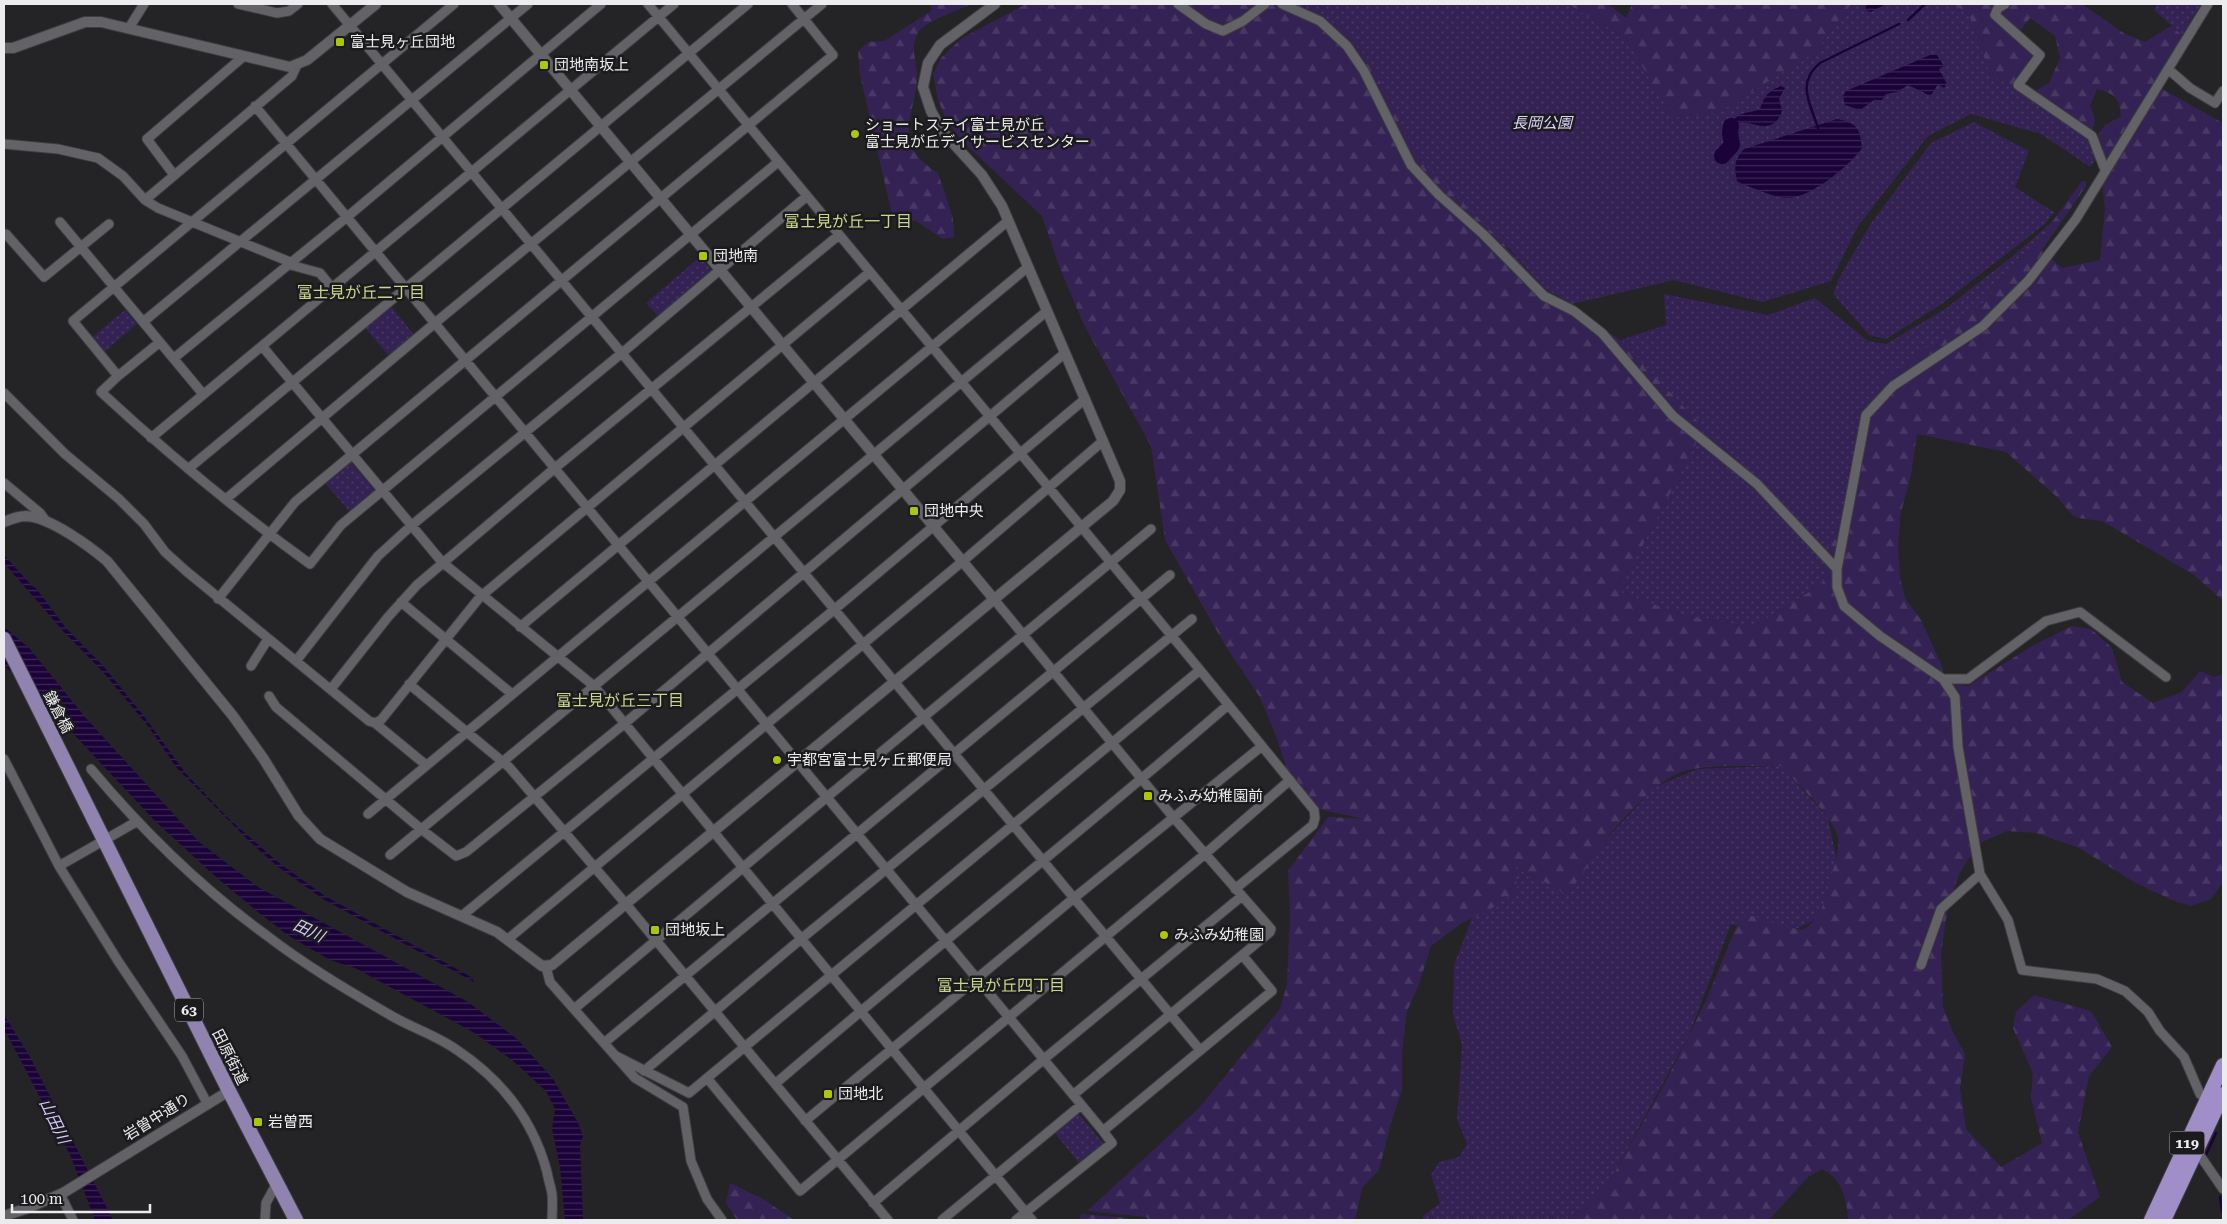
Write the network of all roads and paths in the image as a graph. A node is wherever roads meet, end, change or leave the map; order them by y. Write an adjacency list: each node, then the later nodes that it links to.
1 (144, 4): 25 (street)
2 (238, 4): 3 (street)
3 (298, 4)
4 (332, 4): 24 (street)
5 (376, 4): 24 (street)
6 (454, 4): 30 (street)
7 (499, 4): 22 (street)
8 (528, 4): 22 (street)
9 (601, 4): 28 (street)
10 (648, 4): 21 (street)
11 (674, 4): 21 (street)
12 (748, 4): 27 (street)
13 (792, 4): 23 (street)
14 (822, 4): 23 (street)
15 (995, 4): 54 (street)
16 (1178, 4): 17 (street)
17 (1265, 4)
18 (1282, 4): 128 (street)
19 (2005, 4): 45 (street)
20 (2208, 4): 32 (street)
21 (658, 17): 27 (street); 34 (street)
22 (511, 18): 28 (street); 36 (street)
23 (804, 18): 33 (street); 39 (street)
24 (350, 25): 30 (street); 31 (street)
25 (129, 28): 26 (street); 29 (street)
26 (4, 48)
27 (688, 52): 33 (street); 38 (street)
28 (541, 54): 34 (street); 40 (street)
29 (244, 56): 31 (street); 47 (street)
30 (382, 64): 36 (street); 41 (street)
31 (297, 66): 37 (street)
32 (2168, 70): 35 (street); 45 (street)
33 (718, 89): 39 (street); 43 (street)
34 (570, 90): 38 (street); 46 (street)
35 (2223, 92)
36 (412, 100): 40 (street); 48 (street)
37 (255, 106): 41 (street); 47 (street)
38 (600, 126): 43 (street); 52 (street)
39 (748, 126): 44 (street); 50 (street)
40 (442, 137): 46 (street); 53 (street)
41 (286, 143): 48 (street); 56 (street)
42 (4, 144): 51 (street)
43 (630, 162): 50 (street); 62 (street)
44 (778, 162): 49 (street); 59 (street)
45 (2105, 170): 128 (street)
46 (472, 172): 52 (street); 64 (street)
47 (174, 175): 51 (street)
48 (316, 179): 53 (street); 61 (street)
49 (807, 196): 60 (street); 67 (street)
50 (660, 198): 59 (street); 69 (street)
51 (145, 200): 56 (street)
52 (503, 209): 62 (street); 72 (street)
53 (347, 217): 64 (street); 65 (street)
54 (1008, 221): 66 (street); 74 (street)
55 (60, 222): 63 (street)
56 (192, 222): 61 (street); 70 (street)
57 (108, 224): 63 (street)
58 (4, 234): 63 (street)
59 (691, 235): 67 (street); 76 (street)
60 (839, 236): 68 (street); 73 (street)
61 (241, 241): 65 (street); 77 (street)
62 (531, 244): 69 (street); 78 (street)
63 (81, 247): 70 (street)
64 (375, 251): 71 (street); 72 (street)
65 (288, 263): 71 (street); 85 (street)
66 (1028, 267): 75 (street); 82 (street)
67 (720, 270): 73 (street); 83 (street)
68 (870, 272): 74 (street); 80 (street)
69 (562, 280): 76 (street); 86 (street)
70 (114, 286): 77 (street); 87 (street)
71 (332, 288): 81 (street)
72 (406, 289): 78 (street); 88 (street)
73 (752, 308): 80 (street); 91 (street)
74 (900, 309): 82 (street); 89 (street)
75 (1047, 311): 84 (street); 90 (street)
76 (592, 317): 83 (street); 94 (street)
77 (144, 322): 79 (street)
78 (435, 323): 86 (street); 96 (street)
79 (160, 342): 85 (street); 87 (street)
80 (782, 345): 89 (street); 99 (street)
81 (262, 346): 88 (street); 93 (street)
82 (931, 347): 90 (street); 98 (street)
83 (622, 353): 91 (street); 100 (street)
84 (1065, 353): 95 (street); 97 (street)
85 (174, 358): 93 (street)
86 (466, 360): 94 (street); 103 (street)
87 (118, 376): 101 (street)
88 (292, 382): 96 (street); 107 (street)
89 (813, 382): 98 (street); 106 (street)
90 (960, 382): 97 (street); 104 (street)
91 (652, 389): 99 (street); 108 (street)
92 (4, 393): 134 (street)
93 (203, 394): 101 (street)
94 (497, 398): 100 (street); 112 (street)
95 (1085, 399): 102 (street); 105 (street)
96 (322, 417): 103 (street); 113 (street)
97 (989, 417): 105 (street); 111 (street)
98 (844, 419): 104 (street); 114 (street)
99 (684, 427): 106 (street); 115 (street)
100 (525, 432): 108 (street); 118 (street)
101 (151, 438): 107 (street)
102 (1103, 441): 110 (street); 120 (street)
103 (352, 454): 112 (street); 122 (street)
104 (874, 454): 111 (street); 123 (street)
105 (1020, 454): 110 (street); 119 (street)
106 (714, 465): 114 (street); 124 (street)
107 (188, 468): 113 (street)
108 (555, 468): 115 (street); 126 (street)
109 (4, 483): 116 (street)
110 (1048, 488): 120 (street); 125 (street)
111 (903, 489): 119 (street); 129 (street)
112 (382, 490): 118 (street); 122 (street)
113 (226, 499): 122 (street)
114 (745, 501): 123 (street); 131 (street)
115 (588, 507): 124 (street); 132 (street)
116 (46, 521): 117 (street); 209 (street)
117 (4, 522)
118 (412, 525): 126 (street); 149 (street)
119 (933, 525): 125 (street); 137 (street)
120 (1081, 527): 127 (street); 133 (street)
121 (1151, 529): 127 (street)
122 (268, 534): 134 (street)
123 (774, 537): 129 (street); 138 (street)
124 (618, 545): 131 (street); 140 (street)
125 (963, 561): 133 (street); 146 (street)
126 (442, 562): 132 (street); 136 (street)
127 (1111, 564): 135 (street); 141 (street)
128 (1837, 569): 154 (street)
129 (804, 572): 137 (street); 147 (street)
130 (1170, 575): 135 (street)
131 (650, 582): 138 (street); 148 (street)
132 (482, 595): 140 (street); 145 (street)
133 (993, 598): 141 (street); 155 (street)
134 (218, 599): 144 (street)
135 (1141, 599): 142 (street); 152 (street)
136 (401, 602): 145 (street); 159 (street)
137 (835, 609): 146 (street); 158 (street)
138 (678, 616): 147 (street); 157 (street)
139 (1192, 619): 142 (street)
140 (520, 626): 148 (street)
141 (1024, 635): 152 (street); 164 (street)
142 (1171, 635): 151 (street); 163 (street)
143 (4, 639): 184 (main road, 鎌倉橋 / 63)
144 (268, 639): 149 (street); 150 (street)
145 (446, 639): 156 (street); 160 (street)
146 (862, 643): 155 (street); 166 (street)
147 (708, 653): 158 (street); 167 (street)
148 (557, 657): 157 (street); 160 (street)
149 (296, 661): 159 (street)
150 (252, 666)
151 (1200, 670): 162 (street); 169 (street)
152 (1054, 671): 163 (street); 171 (street)
153 (2166, 677): 154 (street)
154 (1943, 679): 202 (street)
155 (894, 681): 164 (street); 175 (street)
156 (409, 684): 165 (street); 168 (street)
157 (594, 686): 167 (street); 174 (street)
158 (738, 689): 166 (street); 173 (street)
159 (331, 690): 165 (street)
160 (512, 694): 168 (street)
161 (269, 696): 185 (street)
162 (1228, 705): 170 (street); 178 (street)
163 (1083, 707): 169 (street); 180 (street)
164 (924, 717): 171 (street); 183 (street)
165 (375, 723): 176 (street)
166 (766, 723): 175 (street); 181 (street)
167 (624, 724): 173 (street); 182 (street)
168 (467, 732): 174 (street); 176 (street)
169 (1112, 742): 178 (street); 189 (street)
170 (1262, 746): 179 (street); 187 (street)
171 (954, 754): 180 (street); 193 (street)
172 (4, 758): 198 (street)
173 (652, 760): 181 (street); 191 (street)
174 (503, 761): 182 (street); 190 (street)
175 (798, 761): 183 (street); 192 (street)
176 (426, 765): 185 (street)
177 (91, 768): 188 (street)
178 (1142, 779): 187 (street); 197 (street)
179 (1290, 780): 195 (street); 203 (street)
180 (984, 790): 189 (street); 201 (street)
181 (682, 795): 192 (street); 199 (street)
182 (534, 796): 190 (street); 191 (street)
183 (827, 796): 193 (street); 200 (street)
184 (84, 799): 194 (main road, 田原街道 / 63)
185 (386, 799): 186 (street); 190 (street)
186 (368, 814)
187 (1173, 817): 195 (street); 205 (street)
188 (136, 822): 194 (street); 258 (street)
189 (1013, 824): 197 (street); 208 (street)
190 (421, 829): 196 (street)
191 (564, 831): 199 (street); 209 (street)
192 (712, 831): 200 (street); 206 (street)
193 (858, 834): 201 (street); 207 (street)
194 (104, 840): 198 (street); 238 (main road, 田原街道 / 63)
195 (1205, 854): 203 (street); 210 (street)
196 (390, 855)
197 (1043, 861): 205 (street); 214 (street)
198 (59, 866): 241 (street)
199 (594, 866): 206 (street); 212 (street)
200 (742, 868): 207 (street); 213 (street)
201 (888, 869): 208 (street); 211 (street)
202 (1980, 874): 216 (street); 240 (street)
203 (1235, 889): 204 (street)
204 (1242, 896): 215 (street); 221 (street)
205 (1074, 898): 210 (street); 220 (street)
206 (625, 903): 213 (street); 217 (street)
207 (772, 904): 211 (street); 219 (street)
208 (916, 904): 214 (street); 218 (street)
209 (463, 915): 212 (street)
210 (1106, 936): 221 (street); 226 (street)
211 (801, 939): 218 (street); 224 (street)
212 (508, 940): 217 (street)
213 (656, 940): 219 (street); 222 (street)
214 (946, 940): 220 (street); 223 (street)
215 (1242, 956): 225 (street); 230 (street)
216 (1922, 964)
217 (546, 967): 222 (street)
218 (831, 975): 223 (street); 228 (street)
219 (685, 976): 224 (street); 227 (street)
220 (977, 979): 226 (street); 229 (street)
221 (1141, 979): 225 (street); 232 (street)
222 (574, 1009): 227 (street)
223 (860, 1011): 229 (street); 236 (street)
224 (715, 1012): 228 (street); 234 (street)
225 (1171, 1015): 230 (street); 239 (street)
226 (1010, 1018): 232 (street); 237 (street)
227 (604, 1043): 231 (street)
228 (744, 1047): 235 (street); 236 (street)
229 (892, 1050): 237 (street); 243 (street)
230 (1200, 1050): 245 (street)
231 (616, 1056): 234 (street); 259 (street)
232 (1044, 1059): 239 (street); 244 (street)
233 (2223, 1065): 240 (highway, 119)
234 (644, 1071): 235 (street)
235 (707, 1078): 247 (street)
236 (774, 1084): 243 (street)
237 (923, 1087): 244 (street); 247 (street)
238 (229, 1091): 241 (street, 岩曽中通り); 249 (main road, 田原街道 / 63)
239 (1073, 1095): 242 (street)
240 (2216, 1100): 246 (highway, 119)
241 (207, 1103): 251 (street, 岩曽中通り)
242 (1081, 1105): 245 (street); 248 (street)
243 (805, 1122): 247 (street)
244 (960, 1130): 248 (street); 252 (street)
245 (1103, 1131): 253 (street)
246 (2190, 1150): 250 (street); 264 (highway, 119); 265 (highway, 119)
247 (837, 1160): 252 (street)
248 (996, 1176): 253 (street); 261 (street)
249 (277, 1183): 256 (street); 257 (main road, 田原街道 / 63)
250 (2223, 1189)
251 (61, 1193): 254 (street); 255 (street)
252 (873, 1203): 260 (street)
253 (1026, 1212): 262 (street); 263 (street)
254 (4, 1216)
255 (73, 1220)
256 (265, 1220)
257 (296, 1220)
258 (552, 1220)
259 (722, 1220)
260 (888, 1220)
261 (942, 1220)
262 (1016, 1220)
263 (1032, 1220)
264 (2151, 1220)
265 (2164, 1220)

